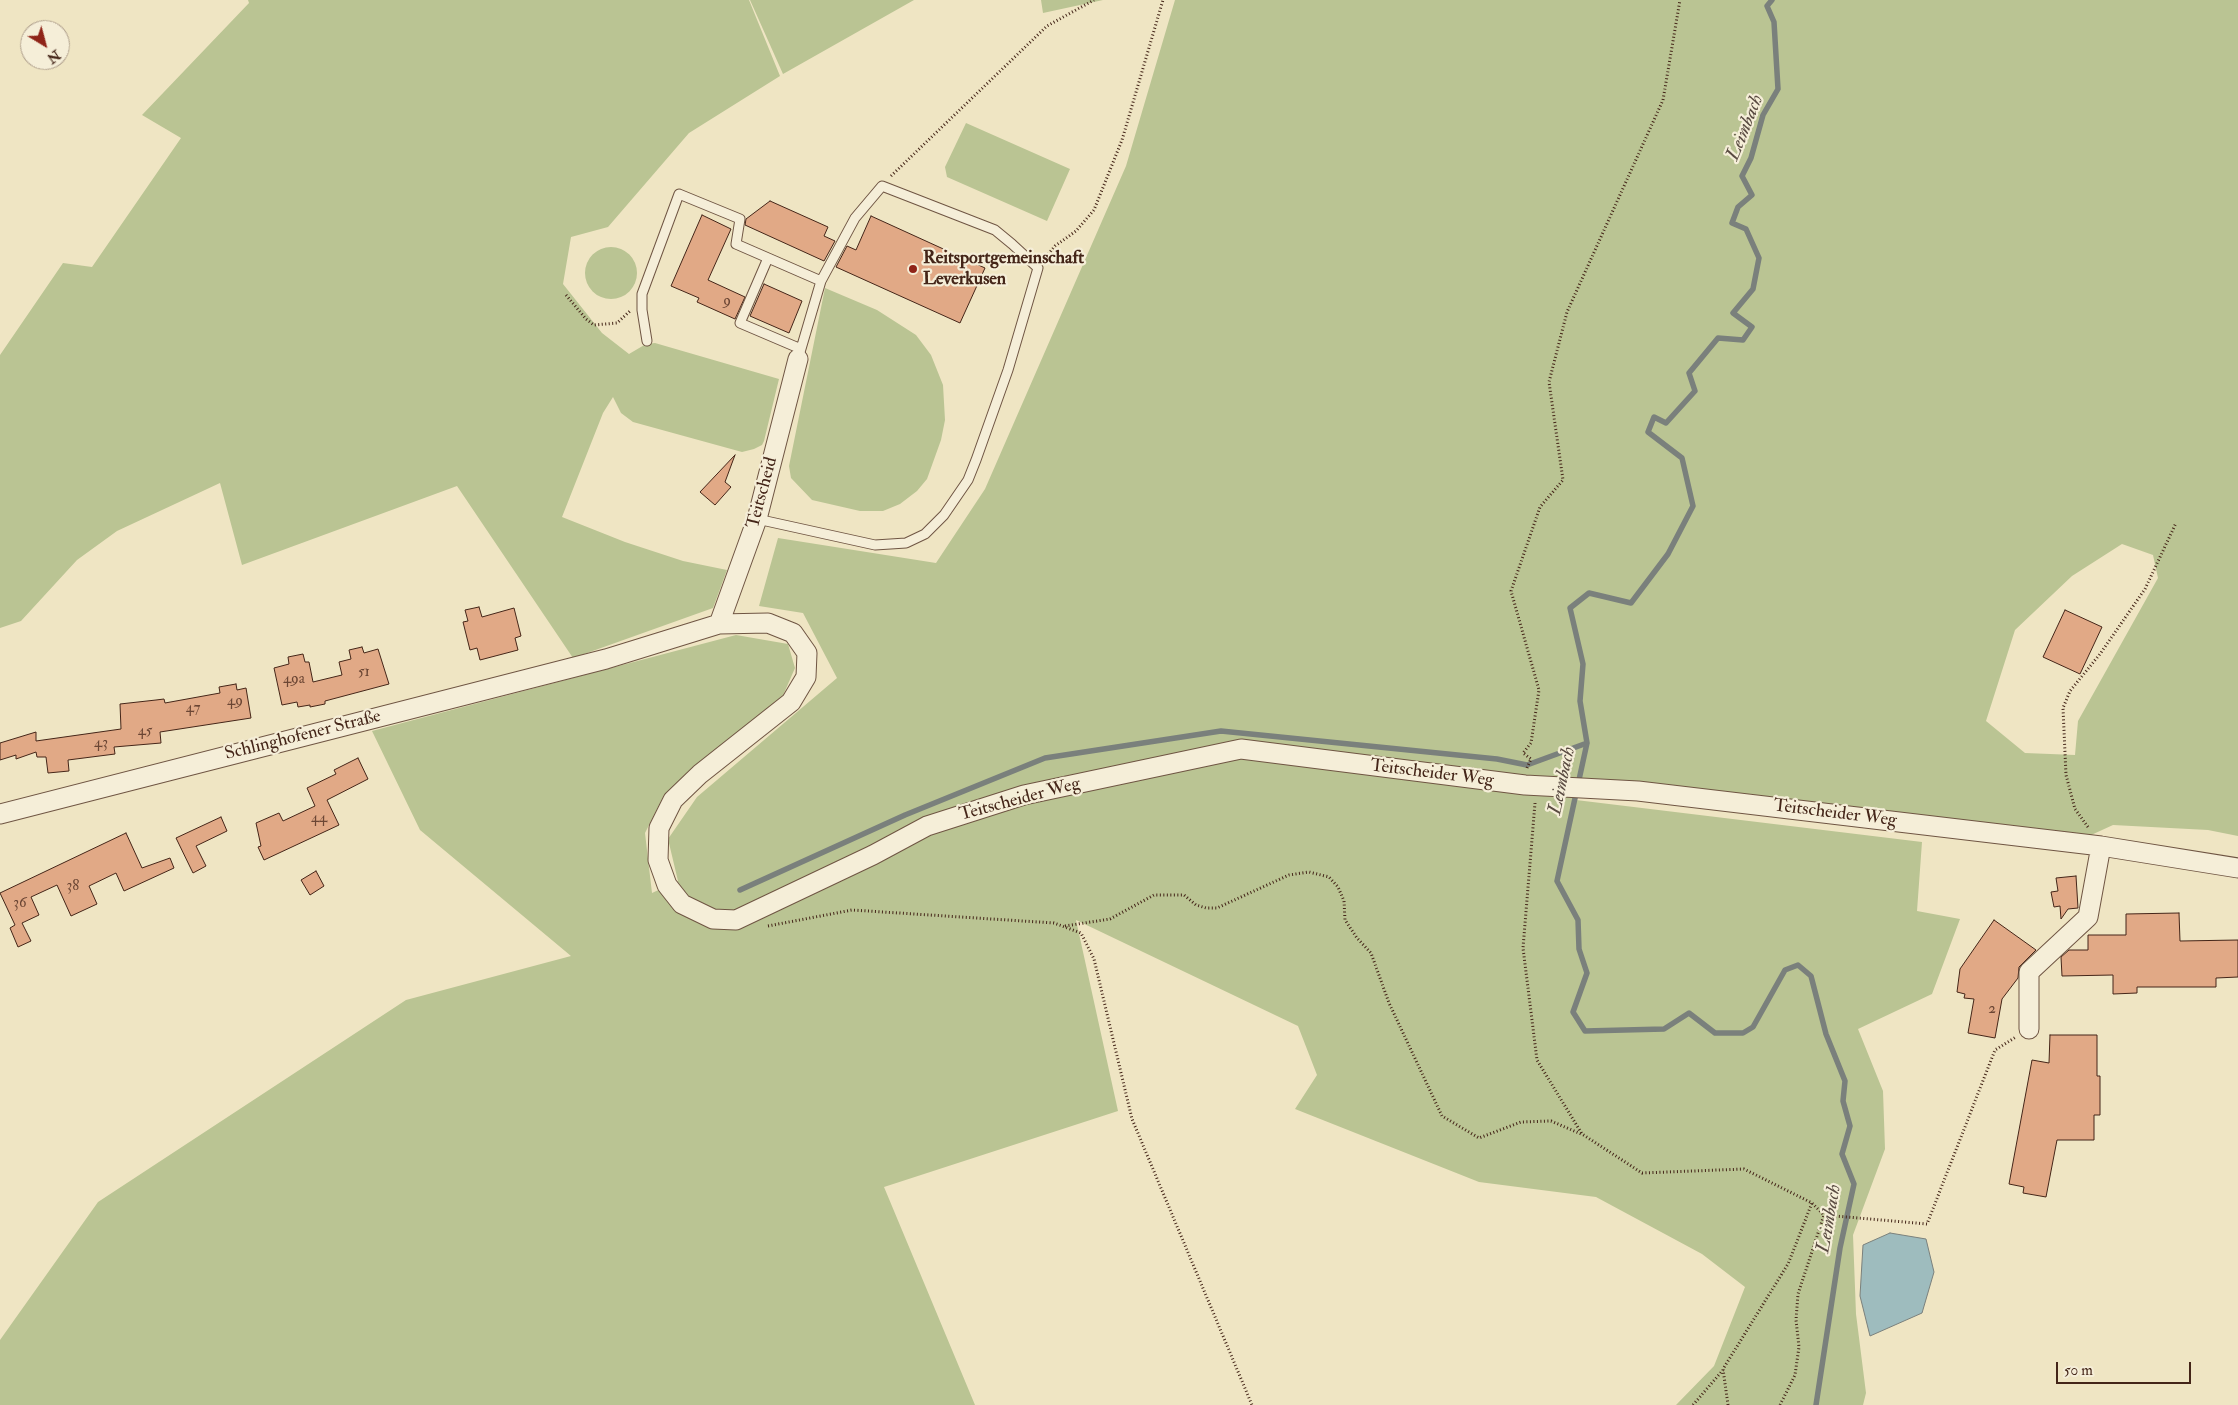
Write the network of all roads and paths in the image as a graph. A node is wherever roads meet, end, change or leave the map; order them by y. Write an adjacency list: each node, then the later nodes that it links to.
1 (1094, 0): 4 (path)
2 (1162, 0): 6 (path)
3 (1680, 0): 15 (path)
4 (882, 186): 6 (lane); 7 (lane)
5 (768, 258): 7 (lane); 8 (lane); 11 (lane)
6 (1038, 268): 12 (lane)
7 (821, 281): 11 (lane)
8 (642, 294): 9 (path); 10 (lane)
9 (566, 295)
10 (647, 341)
11 (799, 354): 12 (street, Teitscheid)
12 (758, 519): 14 (street, Teitscheid)
13 (2176, 523): 18 (path)
14 (719, 624): 17 (street, Schlinghofener Straße); 20 (street, Teitscheider Weg)
15 (1527, 765)
16 (1543, 786): 18 (street, Teitscheider Weg); 20 (street, Teitscheider Weg); 23 (path)
17 (0, 814)
18 (2101, 846): 19 (street, Teitscheider Weg); 22 (street)
19 (2238, 868)
20 (736, 920): 21 (path)
21 (1064, 927): 23 (path); 27 (path)
22 (2029, 1029): 25 (path)
23 (1582, 1134): 24 (path)
24 (1812, 1203): 25 (path); 26 (path)
25 (1824, 1215): 30 (path)
26 (1723, 1369): 28 (path); 29 (path)
27 (1252, 1405)
28 (1694, 1405)
29 (1728, 1405)
30 (1780, 1405)

